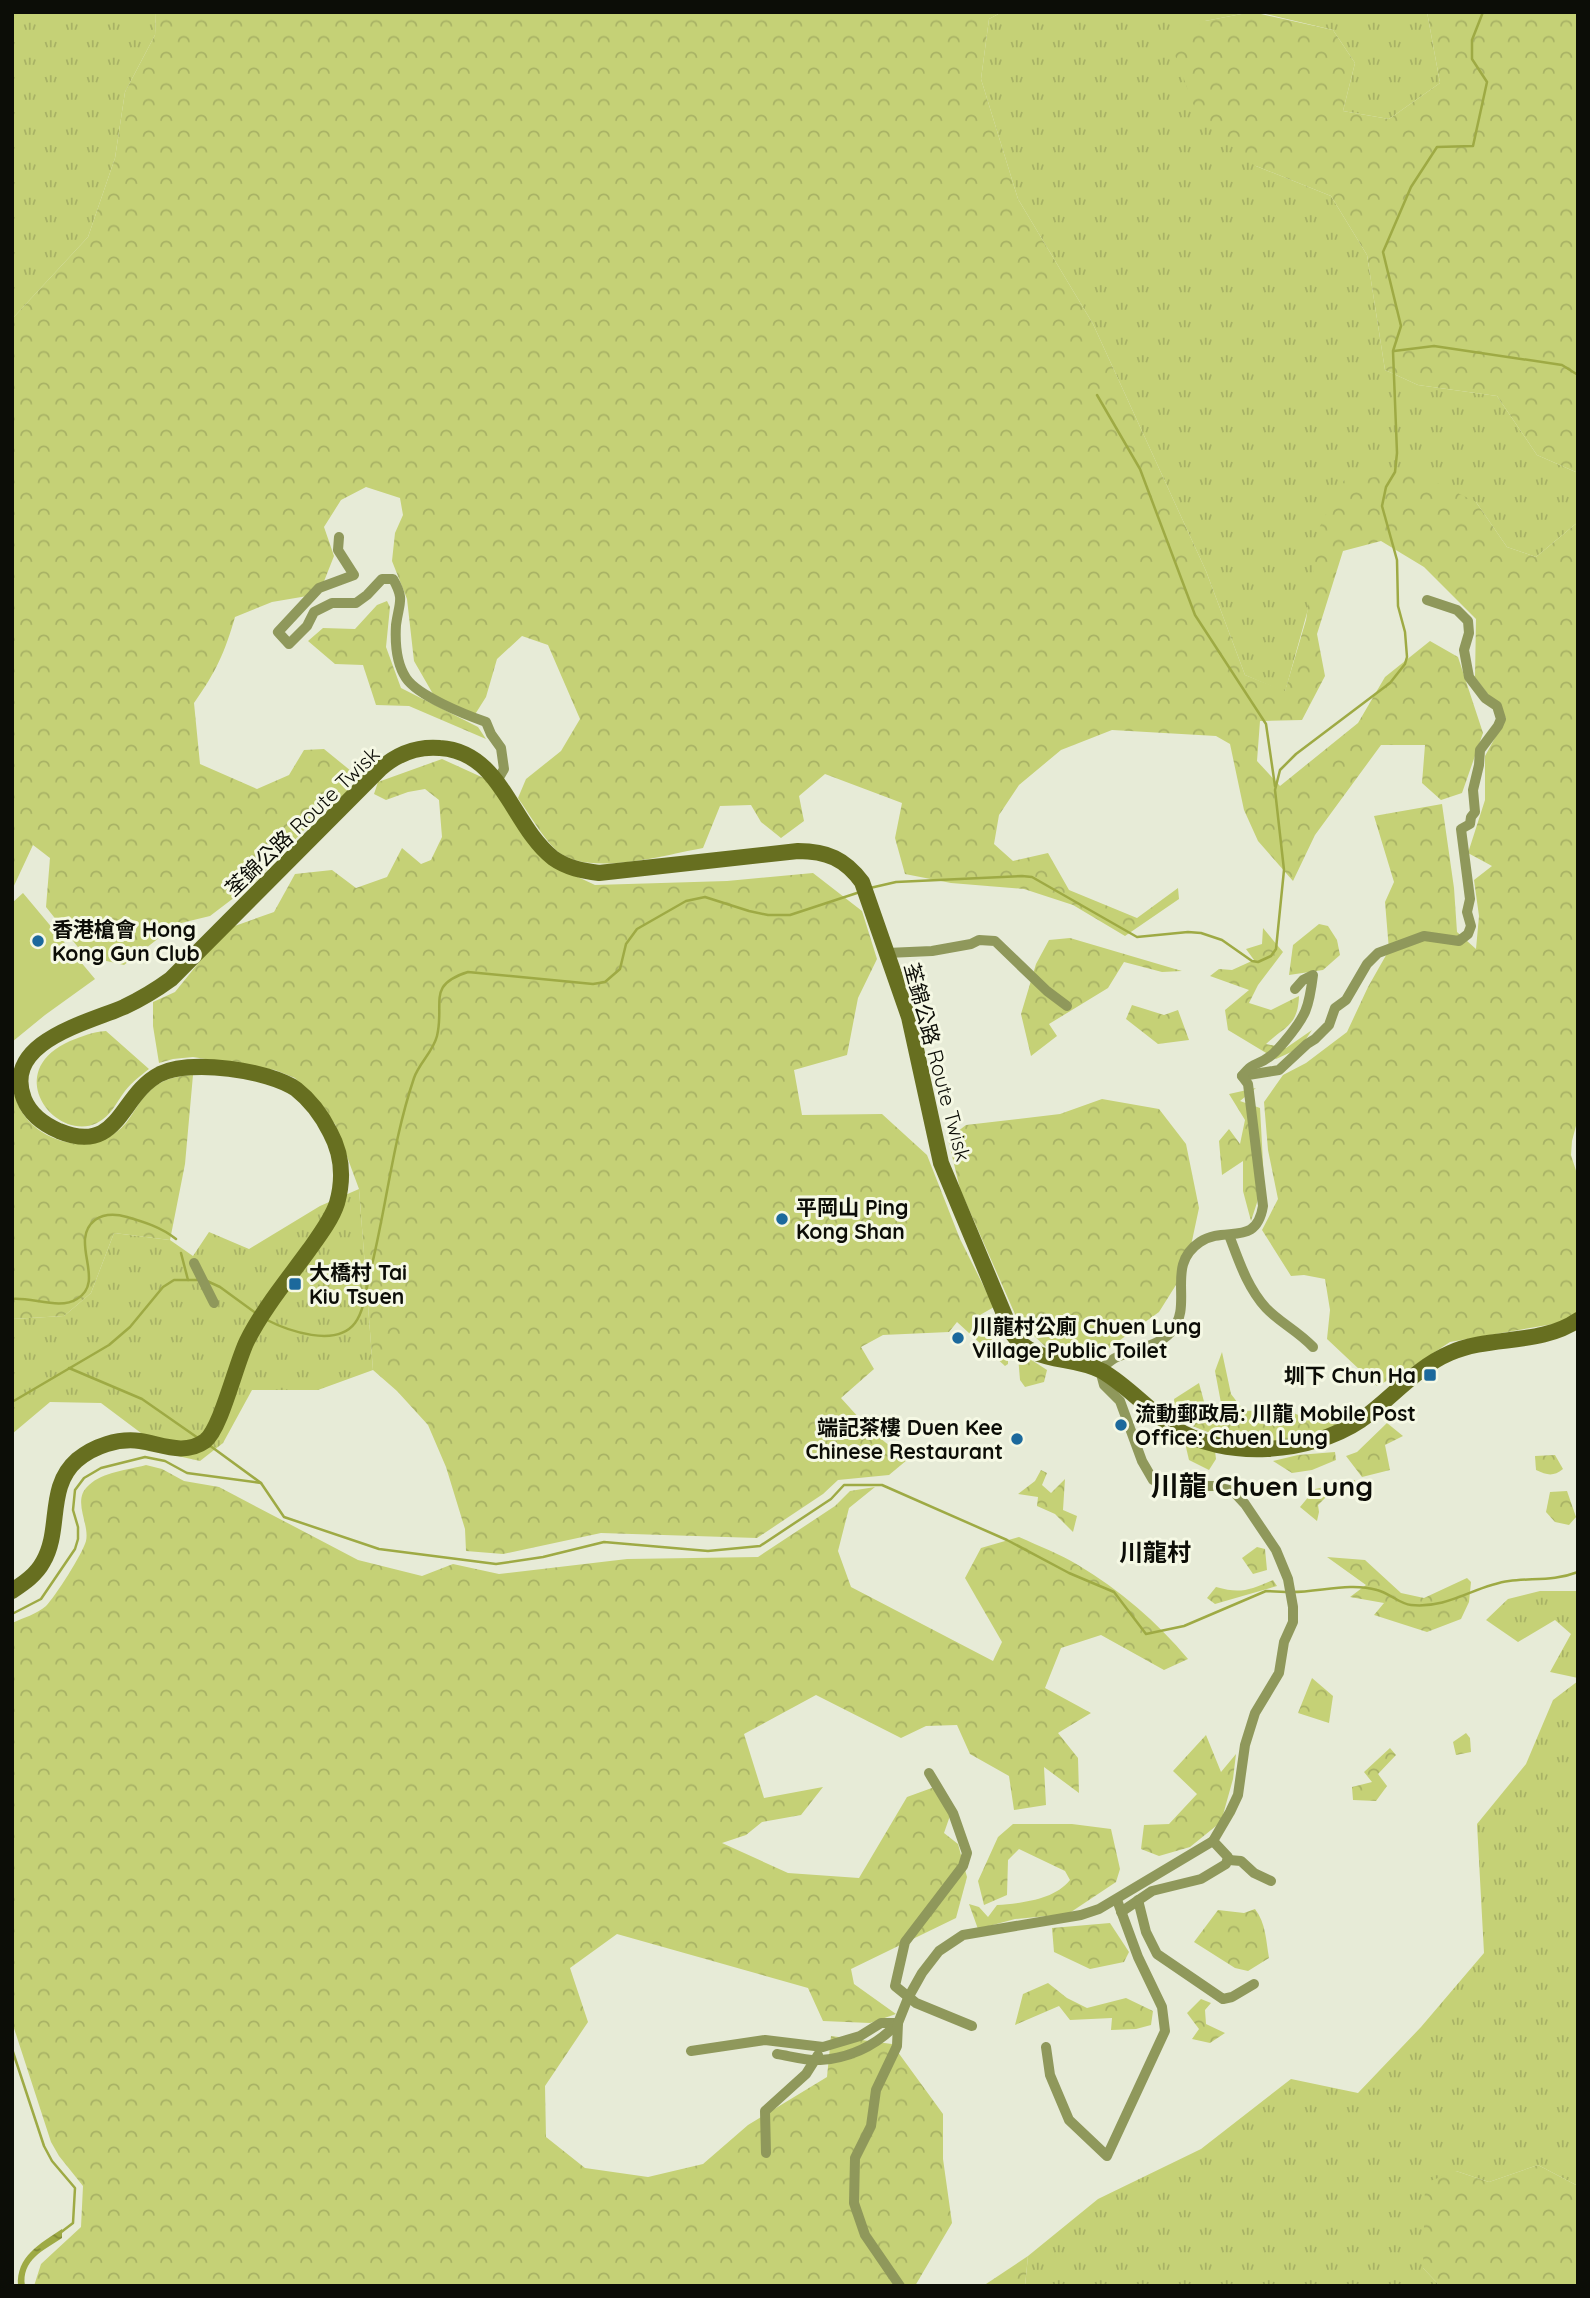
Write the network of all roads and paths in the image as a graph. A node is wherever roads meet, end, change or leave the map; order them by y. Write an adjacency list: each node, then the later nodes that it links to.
1 (339, 537): 3 (street)
2 (1427, 600): 7 (street)
3 (497, 781): 4 (main road, 荃錦公路 Route Twisk); 14 (main road, 荃錦公路 Route Twisk)
4 (887, 953): 6 (street); 13 (main road, 荃錦公路 Route Twisk)
5 (1295, 989): 7 (street)
6 (1067, 1006)
7 (1242, 1076): 8 (street)
8 (1229, 1235): 12 (street); 13 (street)
9 (194, 1264): 10 (street)
10 (214, 1303)
11 (1578, 1320): 13 (main road, 荃錦公路 Route Twisk)
12 (1313, 1347)
13 (1100, 1370): 16 (street)
14 (12, 1591)
15 (929, 1773): 23 (street)
16 (1213, 1841): 17 (street); 19 (street)
17 (1229, 1860): 18 (street); 20 (street)
18 (1271, 1881)
19 (1117, 1900): 21 (street); 23 (street)
20 (1138, 1900): 21 (street); 22 (street)
21 (1121, 1912): 27 (street)
22 (1254, 1984)
23 (908, 1998): 24 (street); 25 (street)
24 (898, 2023): 26 (street); 30 (street); 32 (street)
25 (972, 2026)
26 (823, 2047): 28 (street); 30 (street)
27 (1046, 2047)
28 (691, 2051)
29 (777, 2054): 30 (street)
30 (815, 2060): 31 (street)
31 (766, 2153)
32 (900, 2286)

